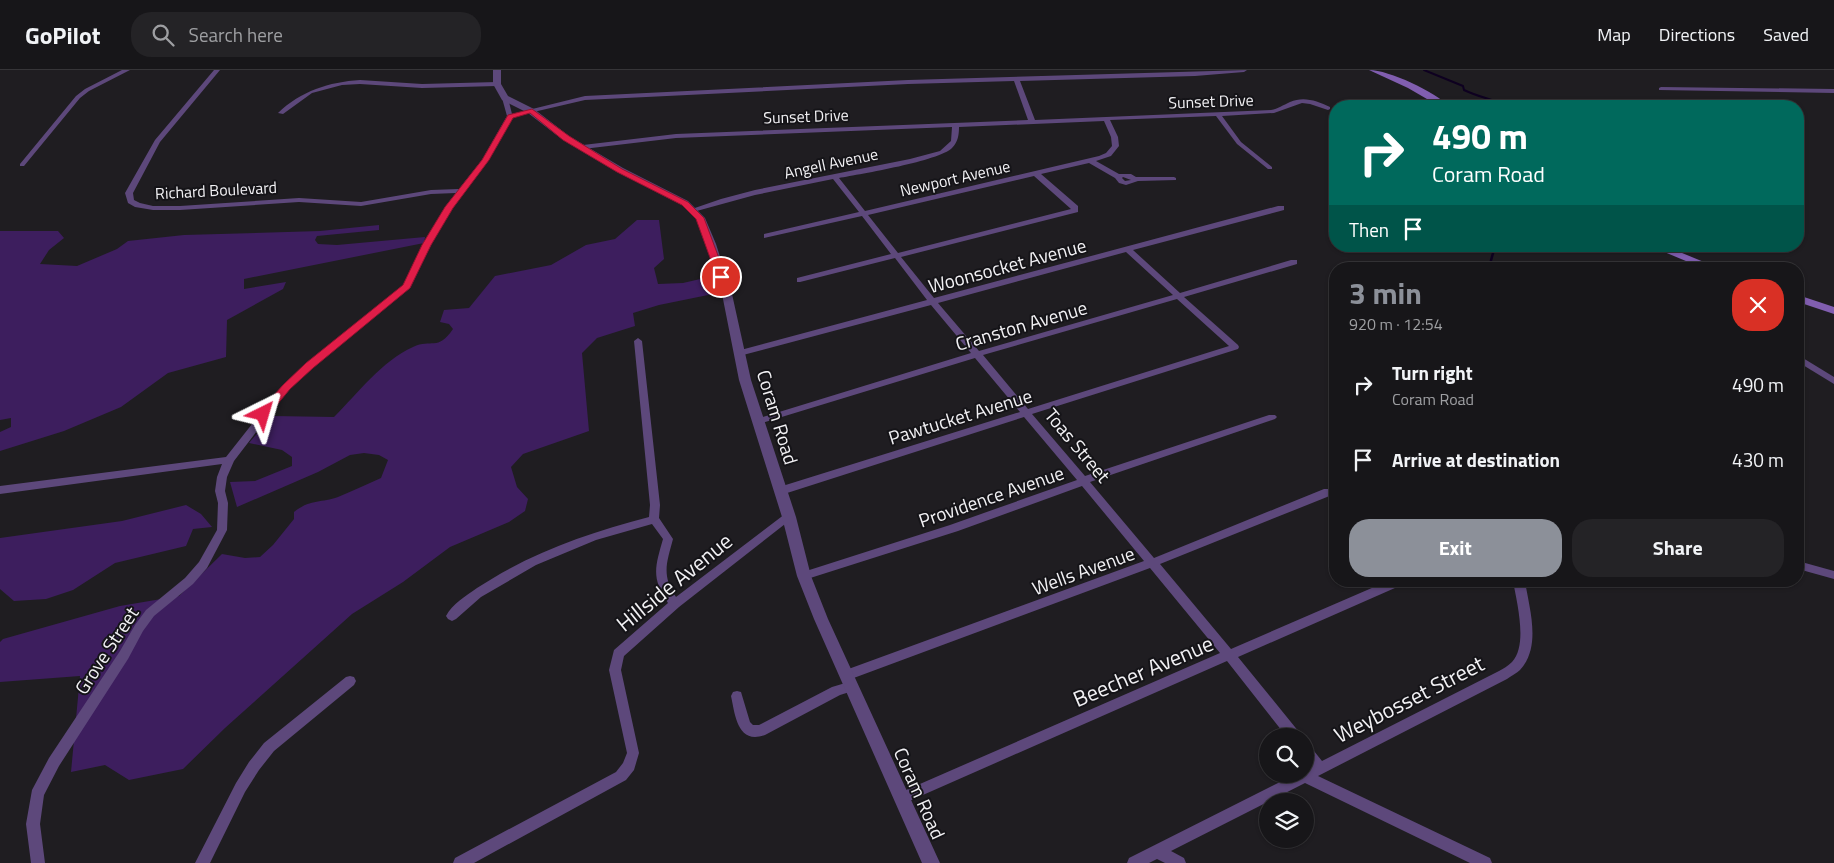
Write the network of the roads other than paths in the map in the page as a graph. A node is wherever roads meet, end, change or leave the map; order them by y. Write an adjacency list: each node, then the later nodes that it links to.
1 (126, 70): 22 (street)
2 (217, 70): 27 (street, Richard Boulevard)
3 (497, 70): 7 (street)
4 (1244, 70): 6 (street)
5 (1373, 70): 11 (main road)
6 (1016, 78): 13 (street); 18 (street)
7 (497, 84): 10 (street); 14 (street)
8 (1661, 88): 9 (street)
9 (1834, 91)
10 (505, 98): 13 (street, Coram Road); 16 (street)
11 (1435, 100)
12 (1329, 109): 15 (street, Sunset Drive)
13 (532, 111): 16 (street); 20 (street, Coram Road)
14 (281, 113)
15 (1218, 115): 17 (street, Sunset Drive); 23 (street)
16 (510, 116): 27 (street, Grove Street)
17 (1106, 119): 18 (street, Sunset Drive); 21 (street, Newport Avenue)
18 (1032, 121): 19 (street, Sunset Drive)
19 (955, 124): 20 (street, Sunset Drive); 25 (street, Angell Avenue)
20 (583, 148): 29 (street, Coram Road)
21 (1090, 161): 24 (street, Newport Avenue); 26 (street)
22 (22, 165)
23 (1270, 168)
24 (1035, 173): 30 (street, Newport Avenue); 34 (street)
25 (835, 177): 29 (street, Angell Avenue); 30 (street, Toas Street)
26 (1174, 179)
27 (462, 191): 50 (street, Grove Street)
28 (1281, 208): 32 (street, Woonsocket Avenue)
29 (693, 210): 43 (street, Coram Road)
30 (864, 214): 31 (street, Newport Avenue); 34 (street, Toas Street)
31 (767, 236)
32 (1128, 250): 38 (street); 40 (street, Woonsocket Avenue)
33 (1671, 252): 36 (main road)
34 (896, 255): 37 (street); 40 (street, Toas Street)
35 (1294, 262): 38 (street, Cranston Avenue)
36 (1697, 262)
37 (800, 280)
38 (1180, 296): 44 (street, Cranston Avenue); 47 (street, Pawtucket Avenue)
39 (1804, 300): 41 (main road)
40 (932, 301): 43 (street, Woonsocket Avenue); 44 (street, Toas Street)
41 (1834, 311)
42 (638, 341): 56 (street)
43 (740, 353): 49 (street, Coram Road)
44 (978, 354): 47 (street, Toas Street); 49 (street, Cranston Avenue)
45 (1804, 362): 46 (street)
46 (1834, 381)
47 (1028, 414): 51 (street, Toas Street); 53 (street, Pawtucket Avenue)
48 (1272, 417): 51 (street, Providence Avenue)
49 (759, 420): 53 (street, Coram Road)
50 (229, 460): 52 (street); 77 (street, Grove Street)
51 (1084, 481): 57 (street, Toas Street); 60 (street, Providence Avenue)
52 (0, 490)
53 (780, 491): 55 (street, Coram Road)
54 (1328, 492): 57 (street, Wells Avenue)
55 (789, 517): 60 (street, Coram Road); 63 (street, Hillside Avenue)
56 (654, 519): 63 (street); 64 (street)
57 (1152, 563): 65 (street, Toas Street); 66 (street, Wells Avenue)
58 (1804, 567): 59 (street)
59 (1834, 575)
60 (804, 576): 66 (street, Coram Road)
61 (1386, 587): 65 (street, Beecher Avenue)
62 (1520, 587): 71 (street, Weybosset Street)
63 (675, 604): 79 (street, Hillside Avenue)
64 (452, 616)
65 (1230, 656): 69 (street, Toas Street); 75 (street, Beecher Avenue)
66 (850, 680): 68 (street, Wells Avenue); 75 (street, Coram Road)
67 (350, 681): 78 (street)
68 (737, 696)
69 (1288, 728)
70 (1314, 761): 71 (street)
71 (1320, 768): 72 (street, Weybosset Street)
72 (1314, 771)
73 (1314, 781): 83 (street)
74 (1291, 783): 76 (street, Weybosset Street)
75 (902, 798): 80 (street, Coram Road)
76 (1158, 852): 81 (street, Weybosset Street); 82 (street)
77 (38, 863)
78 (202, 863)
79 (460, 863)
80 (931, 863)
81 (1134, 863)
82 (1179, 863)
83 (1485, 863)

